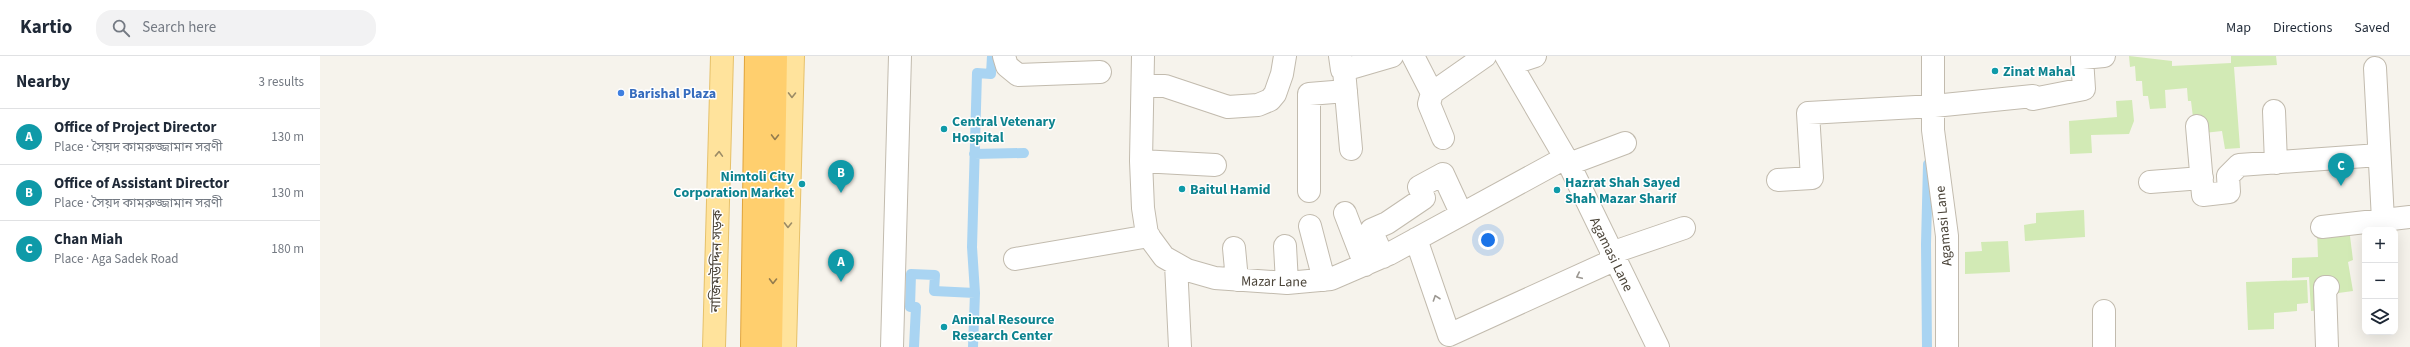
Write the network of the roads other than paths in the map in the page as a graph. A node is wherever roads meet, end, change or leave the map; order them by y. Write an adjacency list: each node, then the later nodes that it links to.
1 (722, 56): 56 (main road, নাজিমউদ্দিন সড়ক, one-way to 1)
2 (756, 56): 57 (highway)
3 (776, 56): 58 (highway, one-way to 58)
4 (793, 56): 59 (main road, one-way to 59)
5 (900, 56): 60 (street)
6 (1004, 56): 17 (street)
7 (1143, 56): 19 (street, Mazar Lane)
8 (1285, 56): 19 (street)
9 (1391, 56): 18 (street)
10 (1412, 56): 20 (street)
11 (1485, 56): 20 (street)
12 (1535, 56): 15 (street)
13 (1933, 56): 21 (street, Agamasi Lane)
14 (2104, 56): 21 (street)
15 (1508, 60): 29 (street, Agamasi Lane)
16 (2375, 68): 27 (street)
17 (1100, 72)
18 (1343, 72): 26 (street); 35 (street)
19 (1143, 86): 28 (street, Mazar Lane)
20 (1432, 93): 24 (street)
21 (1934, 106): 33 (street); 63 (street, Agamasi Lane)
22 (2274, 111): 30 (street)
23 (2197, 126): 32 (street)
24 (1443, 138)
25 (1625, 143): 29 (street, Mazar Lane)
26 (1351, 149)
27 (2379, 155): 30 (street); 39 (street)
28 (1141, 161): 31 (street); 43 (street, Mazar Lane)
29 (1567, 161): 37 (street, Mazar Lane); 47 (street, Agamasi Lane)
30 (2276, 162): 32 (street)
31 (1216, 165)
32 (2202, 178): 34 (street)
33 (1778, 180)
34 (2150, 182)
35 (1309, 191)
36 (1344, 213): 49 (street)
37 (1461, 213): 44 (street, Mazar Lane); 49 (street)
38 (2410, 217): 39 (street)
39 (2383, 220): 41 (street)
40 (1310, 226): 52 (street)
41 (2322, 227)
42 (1684, 228): 47 (street)
43 (1149, 236): 48 (street); 50 (street, Mazar Lane)
44 (1416, 239): 47 (street, one-way to 44); 49 (street, Mazar Lane)
45 (1285, 246): 53 (street)
46 (1234, 248): 51 (street)
47 (1613, 256): 62 (street, Agamasi Lane)
48 (1015, 260)
49 (1374, 261): 52 (street, Mazar Lane)
50 (1176, 264): 51 (street, Mazar Lane); 61 (street)
51 (1237, 280): 53 (street, Mazar Lane)
52 (1324, 280): 53 (street, Mazar Lane)
53 (1287, 283)
54 (2328, 287): 65 (street)
55 (2104, 310): 64 (street)
56 (714, 347)
57 (752, 347)
58 (771, 347)
59 (785, 347)
60 (892, 347)
61 (1180, 347)
62 (1658, 347)
63 (1947, 347)
64 (2104, 347)
65 (2327, 347)

